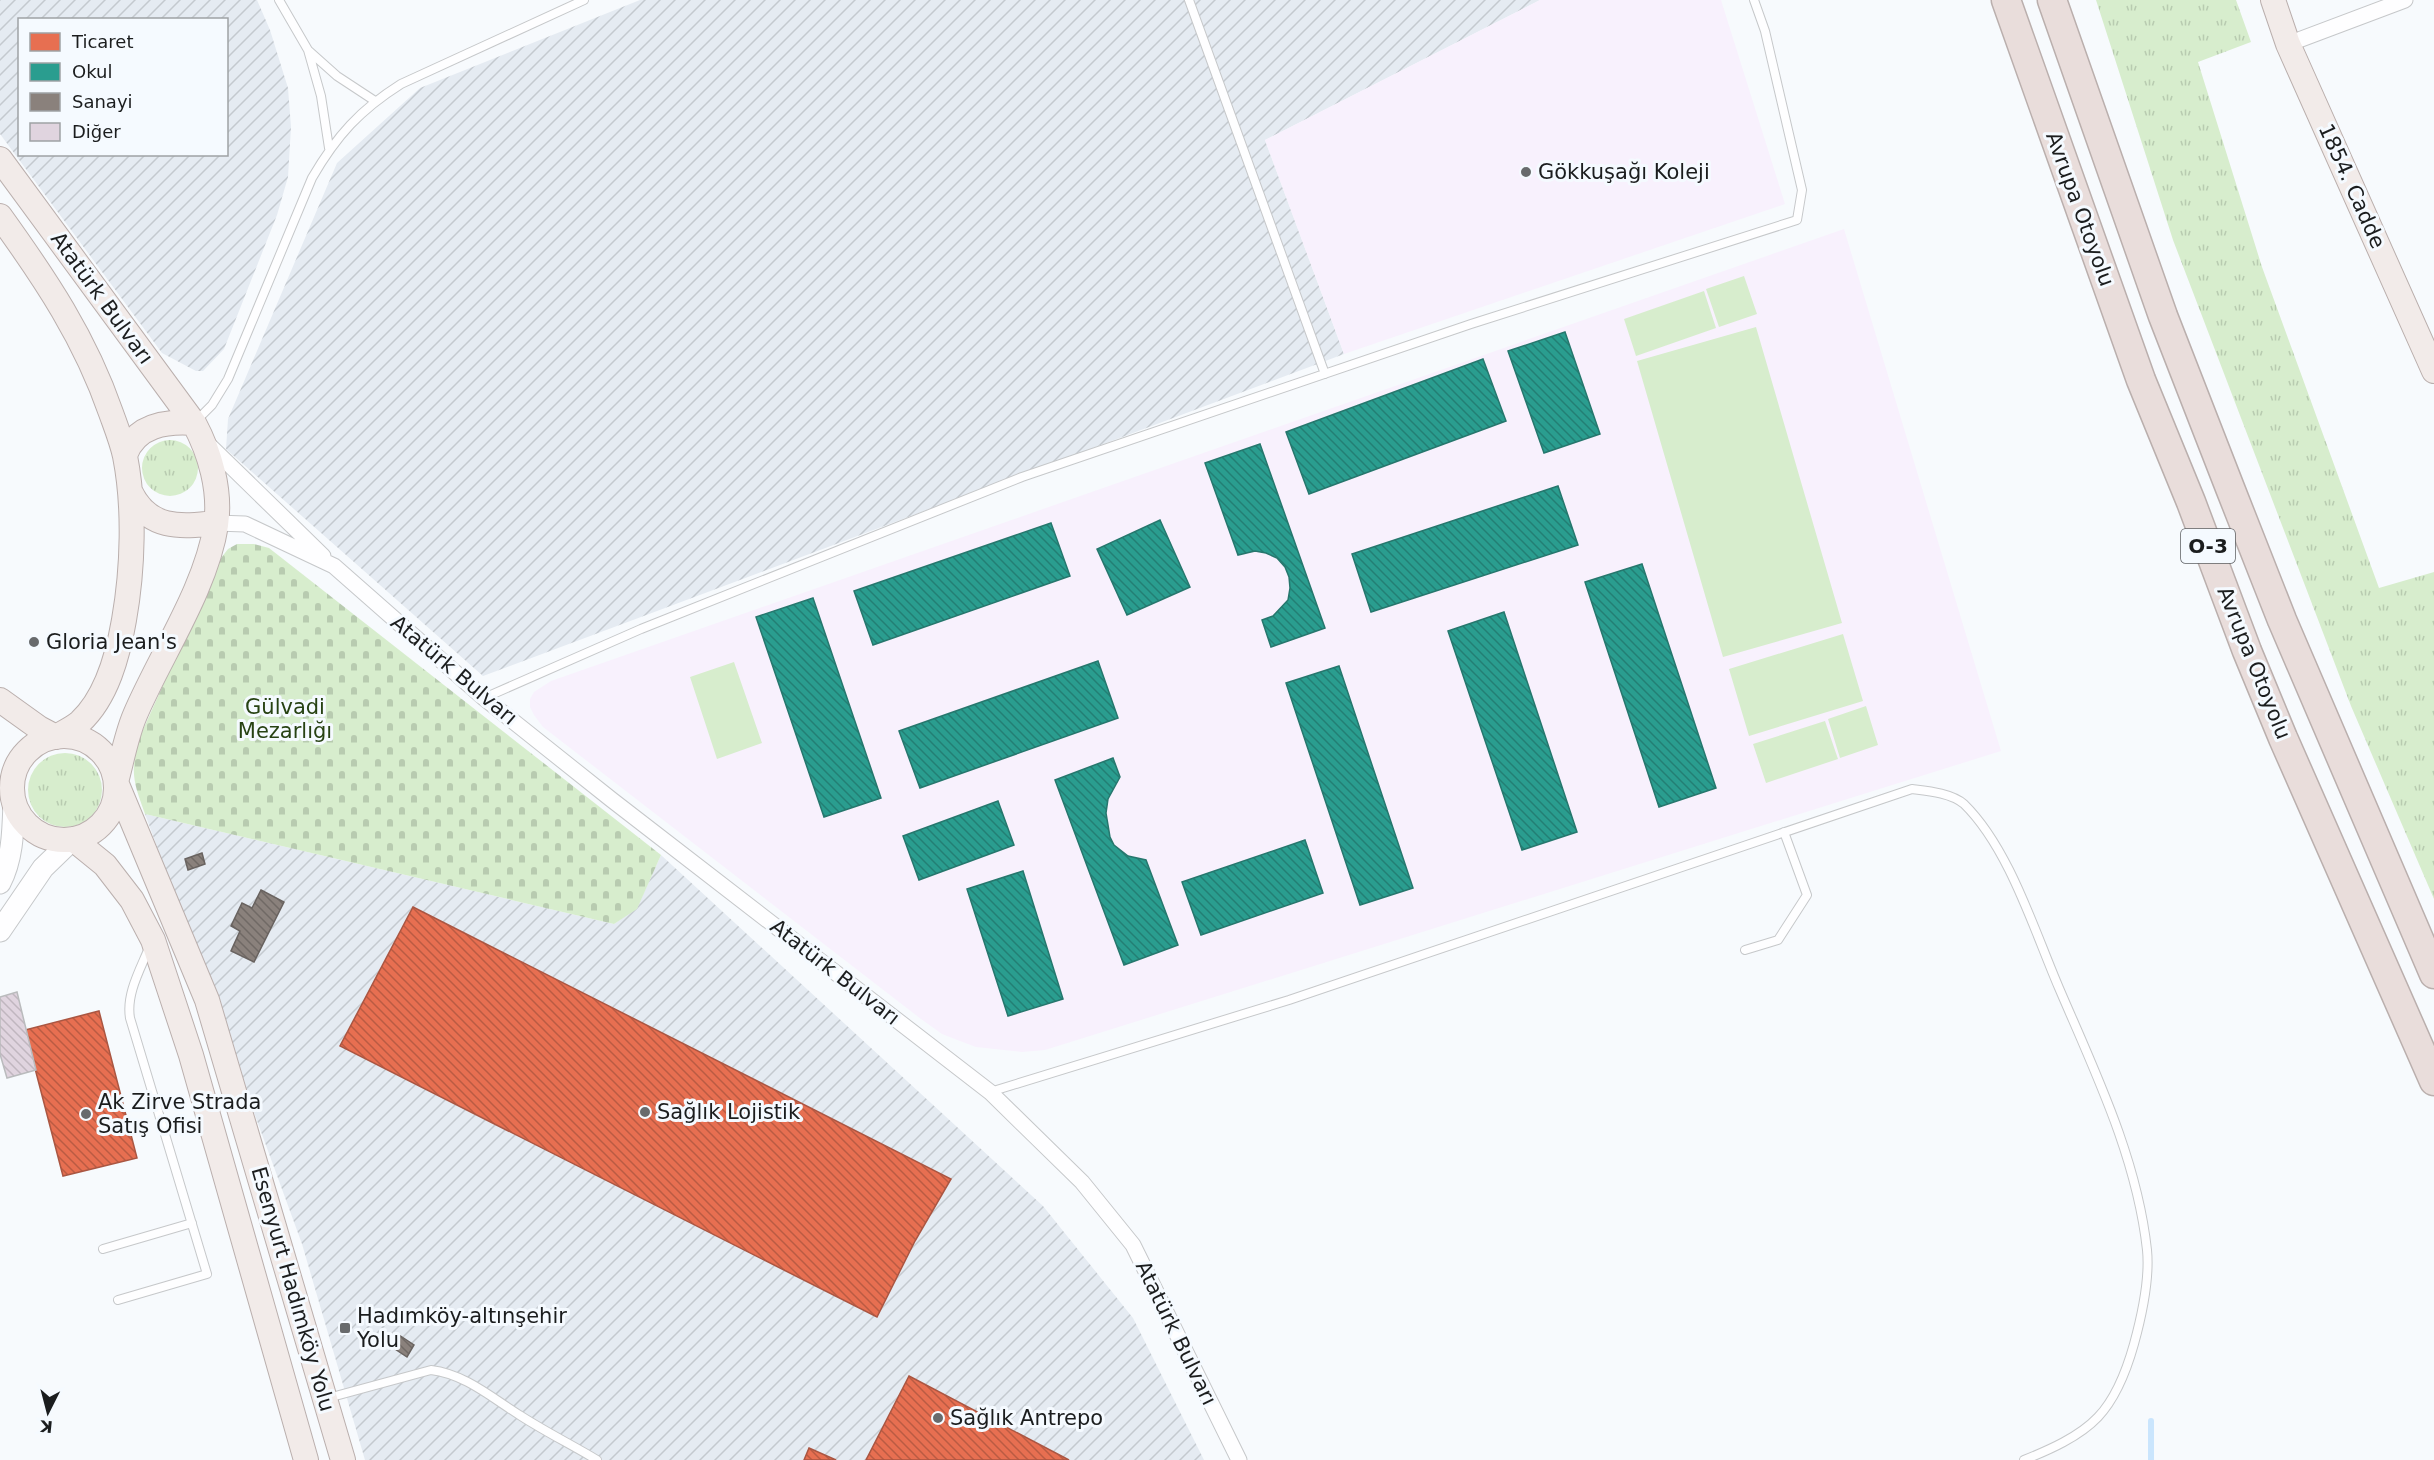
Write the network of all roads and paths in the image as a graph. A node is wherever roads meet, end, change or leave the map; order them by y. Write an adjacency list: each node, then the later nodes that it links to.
1 (279, 0): 10 (lane)
2 (584, 0): 11 (lane)
3 (1189, 0): 16 (lane)
4 (1754, 0): 16 (lane)
5 (2006, 0): 35 (highway, Avrupa Otoyolu / O-3)
6 (2052, 0): 34 (highway, Avrupa Otoyolu / O-3)
7 (2273, 0): 9 (main road, 1854. Cadde)
8 (2405, 0): 9 (street)
9 (2288, 44): 15 (main road, 1854. Cadde)
10 (308, 50): 11 (lane); 12 (lane)
11 (375, 100): 12 (lane)
12 (329, 148): 17 (lane)
13 (0, 159): 17 (main road, Atatürk Bulvarı)
14 (0, 216): 18 (main road, Atatürk Bulvarı)
15 (2434, 371)
16 (1325, 374): 22 (lane)
17 (198, 430): 18 (main road); 20 (main road, Atatürk Bulvarı); 21 (street, Atatürk Bulvarı)
18 (125, 455): 19 (main road, Atatürk Bulvarı)
19 (130, 491): 20 (main road); 24 (main road, Atatürk Bulvarı)
20 (216, 524): 21 (street, Atatürk Bulvarı); 26 (main road, Atatürk Bulvarı)
21 (334, 567): 22 (street, Atatürk Bulvarı)
22 (484, 698): 36 (street, Atatürk Bulvarı)
23 (0, 700): 24 (main road)
24 (57, 737): 26 (main road); 27 (main road)
25 (0, 777): 27 (main road)
26 (116, 782): 29 (main road); 40 (main road, Esenyurt Hadımköy Yolu)
27 (14, 801): 29 (main road); 30 (street)
28 (1784, 832): 33 (lane); 36 (lane); 45 (lane)
29 (73, 839): 31 (street); 32 (main road, Esenyurt Hadımköy Yolu)
30 (0, 883)
31 (0, 931)
32 (153, 940): 37 (lane); 41 (main road, Esenyurt Hadımköy Yolu)
33 (1745, 950)
34 (2434, 974)
35 (2434, 1081)
36 (990, 1092): 44 (street, Atatürk Bulvarı)
37 (192, 1223): 38 (lane); 39 (lane)
38 (103, 1249)
39 (118, 1300)
40 (326, 1399): 42 (main road, Esenyurt Hadımköy Yolu); 43 (lane)
41 (306, 1460)
42 (343, 1460)
43 (597, 1460)
44 (1239, 1460)
45 (2024, 1460)

